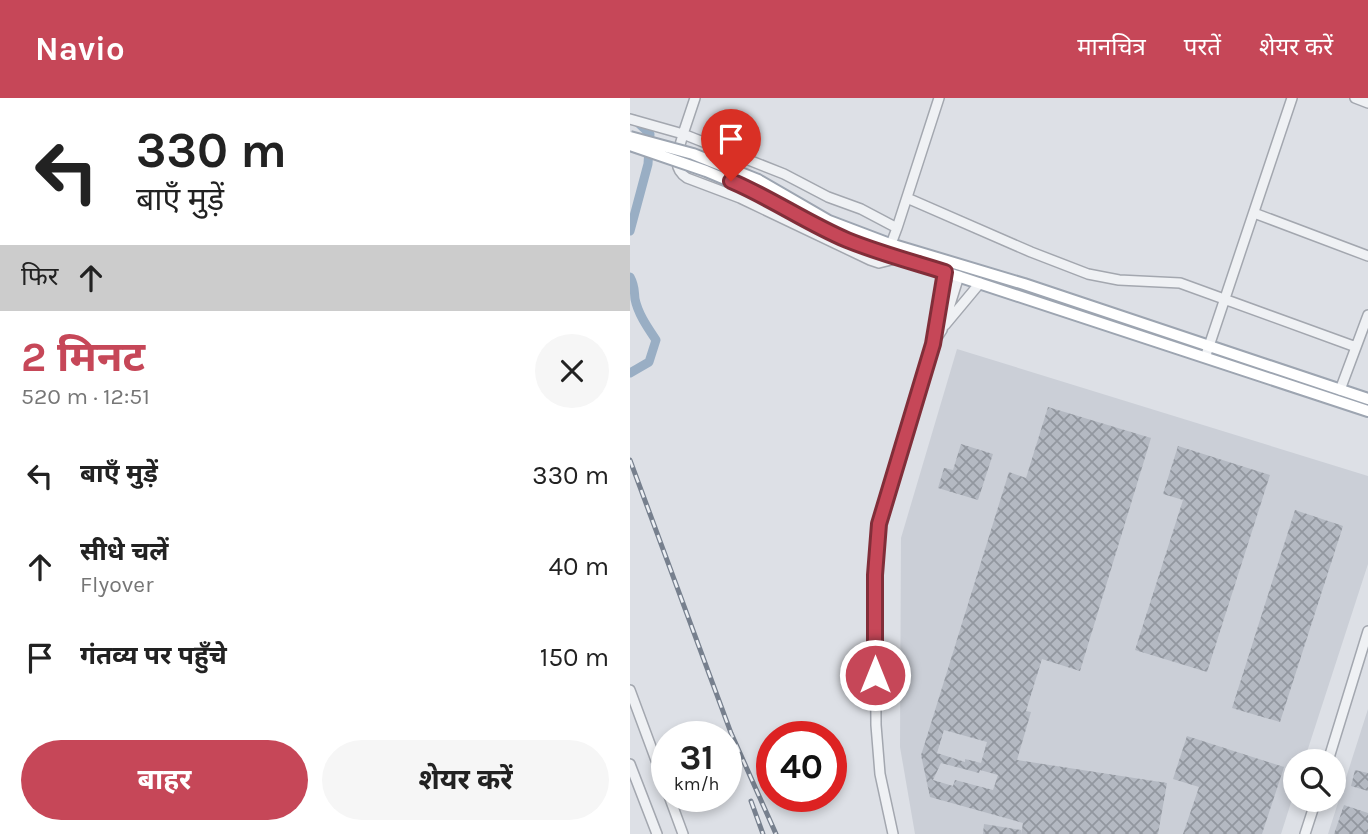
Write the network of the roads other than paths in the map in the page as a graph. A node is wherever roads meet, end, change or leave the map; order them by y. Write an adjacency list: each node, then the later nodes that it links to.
1 (695, 98): 7 (street)
2 (939, 98): 10 (street)
3 (1292, 98): 11 (street)
4 (1355, 98): 5 (street)
5 (1368, 103)
6 (632, 120): 7 (street)
7 (683, 134): 12 (street); 15 (street)
8 (630, 137): 13 (main road, bridge)
9 (630, 145): 15 (main road, bridge)
10 (907, 198): 12 (street); 19 (street)
11 (1254, 213): 14 (street); 19 (street)
12 (897, 228): 13 (street)
13 (891, 244): 24 (main road)
14 (1368, 256)
15 (899, 258): 16 (main road)
16 (945, 272): 17 (main road); 22 (street)
17 (959, 276): 18 (main road); 21 (street)
18 (979, 283): 21 (street); 24 (main road)
19 (1225, 298): 23 (street); 24 (street)
20 (1368, 315): 23 (street)
21 (942, 330): 22 (street)
22 (933, 344): 37 (street)
23 (1356, 347): 25 (street)
24 (1208, 351): 25 (main road); 27 (main road)
25 (1340, 390): 26 (main road)
26 (1368, 399)
27 (1368, 411)
28 (1368, 631): 31 (street)
29 (630, 690): 30 (street)
30 (651, 747)
31 (1332, 749)
32 (630, 764): 35 (street)
33 (675, 812): 36 (street)
34 (1312, 812): 38 (street)
35 (656, 834)
36 (683, 834)
37 (893, 834)
38 (1305, 834)

